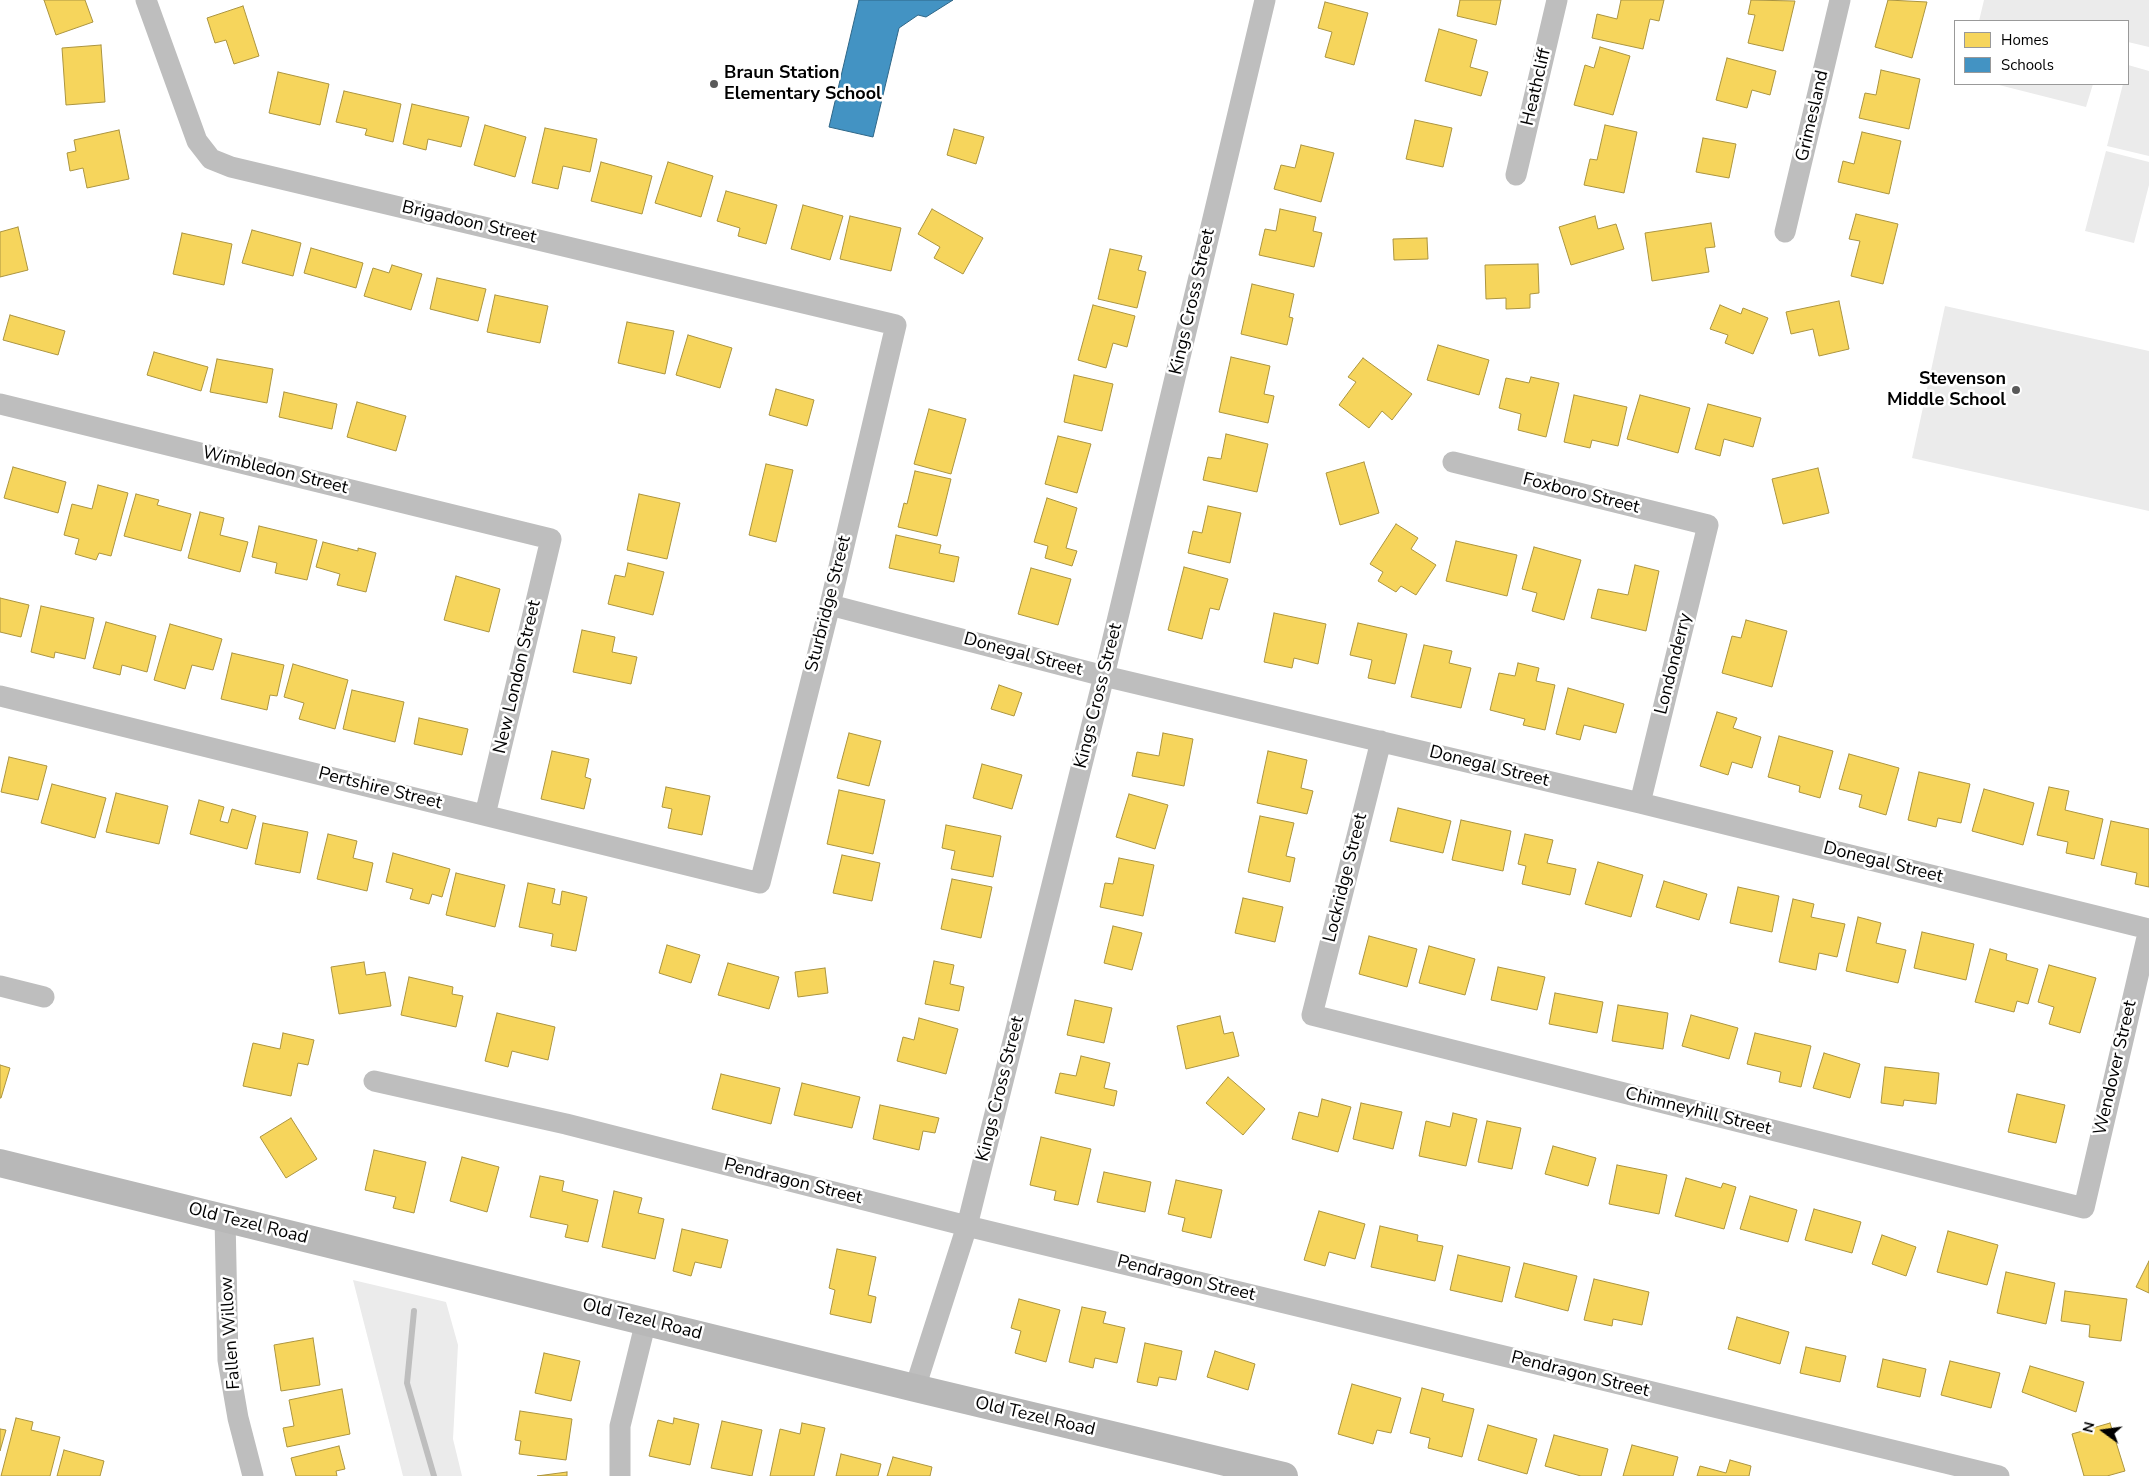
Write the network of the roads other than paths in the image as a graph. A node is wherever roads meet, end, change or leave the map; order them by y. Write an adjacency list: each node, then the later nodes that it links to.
1 (146, 0): 7 (street, Brigadoon Street)
2 (1265, 0): 13 (street, Kings Cross Street)
3 (1557, 0): 5 (street, Heathcliff)
4 (1840, 0): 6 (street, Grimesland)
5 (1516, 175)
6 (1785, 232)
7 (896, 325): 12 (street, Sturbridge Street)
8 (0, 404): 11 (street, Wimbledon Street)
9 (1453, 462): 10 (street, Foxboro Street)
10 (1708, 525): 16 (street, Londonderry)
11 (551, 539): 17 (street, New London Street)
12 (830, 605): 13 (street, Donegal Street); 18 (street, Sturbridge Street)
13 (1104, 676): 15 (street, Donegal Street); 27 (street, Kings Cross Street)
14 (0, 696): 17 (street, Pertshire Street)
15 (1380, 741): 16 (street, Donegal Street); 22 (street, Lockridge Street)
16 (1640, 803): 19 (street, Donegal Street)
17 (485, 815): 18 (street, Pertshire Street)
18 (760, 883)
19 (2149, 929): 25 (street, Wendover Street)
20 (0, 986): 21 (street)
21 (44, 997)
22 (1312, 1015): 25 (street, Chimneyhill Street)
23 (374, 1081): 27 (street, Pendragon Street)
24 (0, 1163): 26 (street, Old Tezel Road)
25 (2084, 1208)
26 (225, 1218): 28 (street, Old Tezel Road); 30 (street, Fallen Willow)
27 (967, 1226): 29 (street, Kings Cross Street); 33 (street, Pendragon Street)
28 (646, 1321): 29 (street, Old Tezel Road); 31 (street)
29 (915, 1388): 32 (street, Old Tezel Road)
30 (253, 1476)
31 (620, 1476)
32 (1284, 1476)
33 (1999, 1476)

